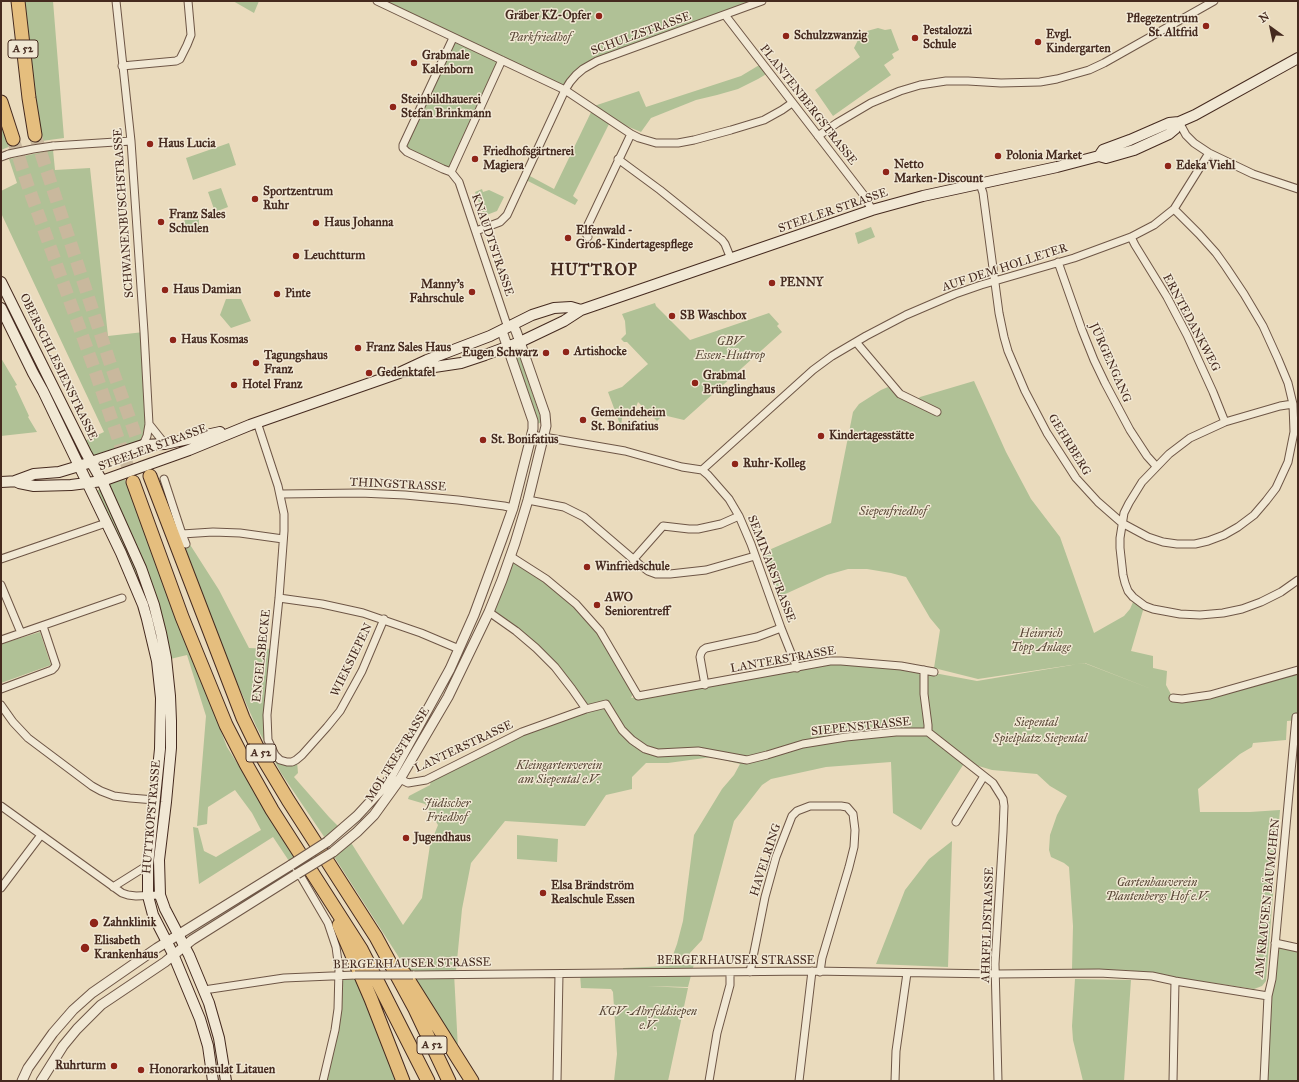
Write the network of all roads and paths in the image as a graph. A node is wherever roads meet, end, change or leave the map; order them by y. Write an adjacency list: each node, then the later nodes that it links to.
1 (18, 1): 17 (highway, A 52)
2 (116, 1): 11 (street, SCHWANENBUSCHSTRASSE)
3 (188, 1): 11 (street)
4 (377, 1): 8 (street)
5 (762, 1): 7 (street, SCHULZSTRASSE)
6 (1214, 1): 18 (street)
7 (725, 15): 12 (street, SCHULZSTRASSE); 14 (street, PLANTENBERGSTRASSE)
8 (453, 38): 10 (street); 24 (street)
9 (1298, 58): 15 (main road, STEELER STRASSE)
10 (502, 60): 12 (street); 24 (street)
11 (122, 66): 20 (street, SCHWANENBUSCHSTRASSE)
12 (565, 90): 16 (street); 29 (street, SCHULZSTRASSE)
13 (1, 102): 19 (highway)
14 (792, 103): 16 (street); 18 (street, PLANTENBERGSTRASSE)
15 (1179, 122): 21 (street); 25 (main road, STEELER STRASSE)
16 (631, 134): 23 (street)
17 (35, 135)
18 (818, 136): 28 (street, PLANTENBERGSTRASSE)
19 (13, 139)
20 (131, 141): 22 (street, bridge); 47 (street, SCHWANENBUSCHSTRASSE)
21 (1208, 153): 26 (street); 27 (street, AUF DEM HOLLETER)
22 (1, 157)
23 (618, 159): 30 (street); 32 (street)
24 (451, 172): 29 (street, KNAUDTSTRASSE)
25 (980, 184): 28 (main road, STEELER STRASSE); 35 (street, GEHRBERG)
26 (1298, 190)
27 (1174, 209): 31 (street, AUF DEM HOLLETER); 43 (street, GEHRBERG)
28 (872, 210): 32 (main road, STEELER STRASSE)
29 (476, 231): 38 (street, KNAUDTSTRASSE)
30 (588, 237)
31 (1131, 237): 33 (street, AUF DEM HOLLETER); 45 (street, ERNTEDANKWEG)
32 (730, 259): 37 (main road, STEELER STRASSE)
33 (1058, 262): 35 (street, AUF DEM HOLLETER); 53 (street, JÜRGENGANG)
34 (1, 282): 52 (main road, OBERSCHLESIENSTRASSE)
35 (995, 282): 40 (street, AUF DEM HOLLETER); 68 (street, GEHRBERG)
36 (1, 308): 54 (main road, OBERSCHLESIENSTRASSE)
37 (581, 310): 38 (main road, STEELER STRASSE); 39 (main road, STEELER STRASSE)
38 (507, 328): 39 (street, MOLTKESTRASSE); 41 (street, MOLTKESTRASSE); 42 (main road, STEELER STRASSE)
39 (520, 342): 41 (main road, STEELER STRASSE); 49 (street, MOLTKESTRASSE)
40 (856, 342): 44 (street); 55 (street, AUF DEM HOLLETER)
41 (507, 347): 42 (main road, STEELER STRASSE); 48 (street, MOLTKESTRASSE)
42 (401, 372): 46 (main road, STEELER STRASSE)
43 (1293, 404): 45 (street); 68 (street, GEHRBERG)
44 (937, 412)
45 (1225, 422): 53 (street)
46 (254, 423): 50 (main road, STEELER STRASSE); 60 (main road, STEELER STRASSE); 63 (street, ENGELSBECKE)
47 (149, 424): 50 (street); 51 (street, SCHWANENBUSCHSTRASSE)
48 (532, 435): 49 (street); 65 (street, MOLTKESTRASSE)
49 (543, 437): 55 (street); 64 (street, MOLTKESTRASSE)
50 (165, 444): 51 (main road, STEELER STRASSE)
51 (143, 445): 52 (main road, STEELER STRASSE)
52 (92, 462): 54 (main road, STEELER STRASSE); 60 (main road, HUTTROPSTRASSE)
53 (1156, 466): 68 (street)
54 (80, 470): 58 (main road, STEELER STRASSE); 62 (main road, HUTTROPSTRASSE)
55 (702, 470): 66 (street, SEMINARSTRASSE)
56 (150, 476): 117 (highway, A 52)
57 (164, 479): 69 (street)
58 (15, 481): 59 (main road, STEELER STRASSE); 62 (main road, STEELER STRASSE)
59 (1, 482)
60 (102, 482): 62 (main road, STEELER STRASSE); 72 (main road, HUTTROPSTRASSE)
61 (133, 482): 114 (highway, A 52)
62 (87, 484): 67 (main road, HUTTROPSTRASSE)
63 (281, 494): 65 (street, THINGSTRASSE); 70 (street, ENGELSBECKE)
64 (528, 500): 74 (street, MOLTKESTRASSE); 77 (street)
65 (513, 508): 88 (street, MOLTKESTRASSE)
66 (740, 516): 75 (street, SEMINARSTRASSE); 77 (street)
67 (106, 523): 73 (main road, HUTTROPSTRASSE); 76 (street)
68 (1122, 523): 78 (street)
69 (182, 534): 70 (street); 71 (street)
70 (283, 539): 81 (street, ENGELSBECKE)
71 (186, 544)
72 (133, 549): 73 (street); 113 (main road, HUTTROPSTRASSE)
73 (121, 553): 104 (main road, HUTTROPSTRASSE)
74 (510, 556): 82 (street, MOLTKESTRASSE); 93 (street, LANTERSTRASSE)
75 (755, 556): 77 (street); 85 (street, SEMINARSTRASSE)
76 (1, 559)
77 (633, 560)
78 (1298, 580)
79 (1, 585): 86 (street)
80 (122, 598): 84 (street)
81 (279, 598): 83 (street); 101 (street, ENGELSBECKE)
82 (489, 612): 98 (street); 103 (street, MOLTKESTRASSE)
83 (384, 620): 88 (street); 101 (street, WIEKSIEPEN)
84 (42, 626): 86 (street); 94 (street)
85 (781, 628): 89 (street, SEMINARSTRASSE); 93 (street)
86 (21, 633): 87 (street)
87 (1, 640)
88 (459, 649): 108 (street, MOLTKESTRASSE, bridge)
89 (797, 668): 90 (street, LANTERSTRASSE); 93 (street, LANTERSTRASSE)
90 (924, 670): 92 (street, LANTERSTRASSE); 100 (street)
91 (1298, 670): 95 (street)
92 (934, 672)
93 (705, 685)
94 (1, 689)
95 (1173, 698)
96 (606, 704): 98 (street, LANTERSTRASSE); 100 (street, SIEPENSTRASSE)
97 (1, 705): 104 (street)
98 (586, 709): 103 (street, LANTERSTRASSE)
99 (1296, 717): 119 (street, AM KRAUSEN BÄUMCHEN)
100 (928, 732): 102 (street, AHRFELDSTRASSE)
101 (292, 762)
102 (984, 776): 106 (street); 129 (street, AHRFELDSTRASSE)
103 (400, 780): 110 (street, MOLTKESTRASSE, bridge)
104 (155, 800): 109 (main road, HUTTROPSTRASSE)
105 (1, 806): 107 (street)
106 (956, 822)
107 (40, 835): 111 (street); 112 (street)
108 (292, 864): 110 (street, bridge); 116 (street, MOLTKESTRASSE)
109 (148, 865): 111 (street); 115 (main road, HUTTROPSTRASSE)
110 (300, 876): 120 (street, MOLTKESTRASSE); 130 (street)
111 (113, 887): 115 (street)
112 (1, 888)
113 (160, 895): 115 (street); 116 (main road, HUTTROPSTRASSE)
114 (327, 895): 139 (highway); 140 (highway, A 52)
115 (148, 896): 118 (main road, HUTTROPSTRASSE)
116 (178, 934): 118 (street, MOLTKESTRASSE); 120 (main road, HUTTROPSTRASSE)
117 (376, 937): 141 (highway, A 52); 142 (highway)
118 (166, 942): 122 (main road, HUTTROPSTRASSE); 134 (street, MOLTKESTRASSE)
119 (1275, 943): 121 (street); 133 (street, AM KRAUSEN BÄUMCHEN)
120 (184, 946): 122 (street, MOLTKESTRASSE); 132 (main road, HUTTROPSTRASSE)
121 (1298, 948)
122 (173, 954): 135 (street, MOLTKESTRASSE); 136 (main road, HUTTROPSTRASSE)
123 (812, 971): 125 (street, BERGERHAUSER STRASSE); 126 (street, BERGERHAUSER STRASSE); 145 (street)
124 (730, 972): 125 (street, BERGERHAUSER STRASSE); 128 (street, BERGERHAUSER STRASSE); 144 (street)
125 (750, 972): 126 (street, HAVELRING)
126 (820, 972): 127 (street, BERGERHAUSER STRASSE)
127 (907, 973): 129 (street, BERGERHAUSER STRASSE); 146 (street)
128 (559, 974): 130 (street, BERGERHAUSER STRASSE, bridge); 143 (street)
129 (996, 974): 131 (street, BERGERHAUSER STRASSE); 147 (street, AHRFELDSTRASSE)
130 (339, 975): 132 (street, BERGERHAUSER STRASSE); 138 (street)
131 (1175, 981): 133 (street, BERGERHAUSER STRASSE); 148 (street)
132 (204, 990): 137 (main road, HUTTROPSTRASSE)
133 (1268, 996): 149 (street, AM KRAUSEN BÄUMCHEN)
134 (22, 1081)
135 (41, 1081)
136 (213, 1081)
137 (226, 1081)
138 (323, 1081)
139 (403, 1081)
140 (428, 1081)
141 (449, 1081)
142 (472, 1081)
143 (558, 1081)
144 (709, 1081)
145 (799, 1081)
146 (895, 1081)
147 (998, 1081)
148 (1173, 1081)
149 (1264, 1081)

